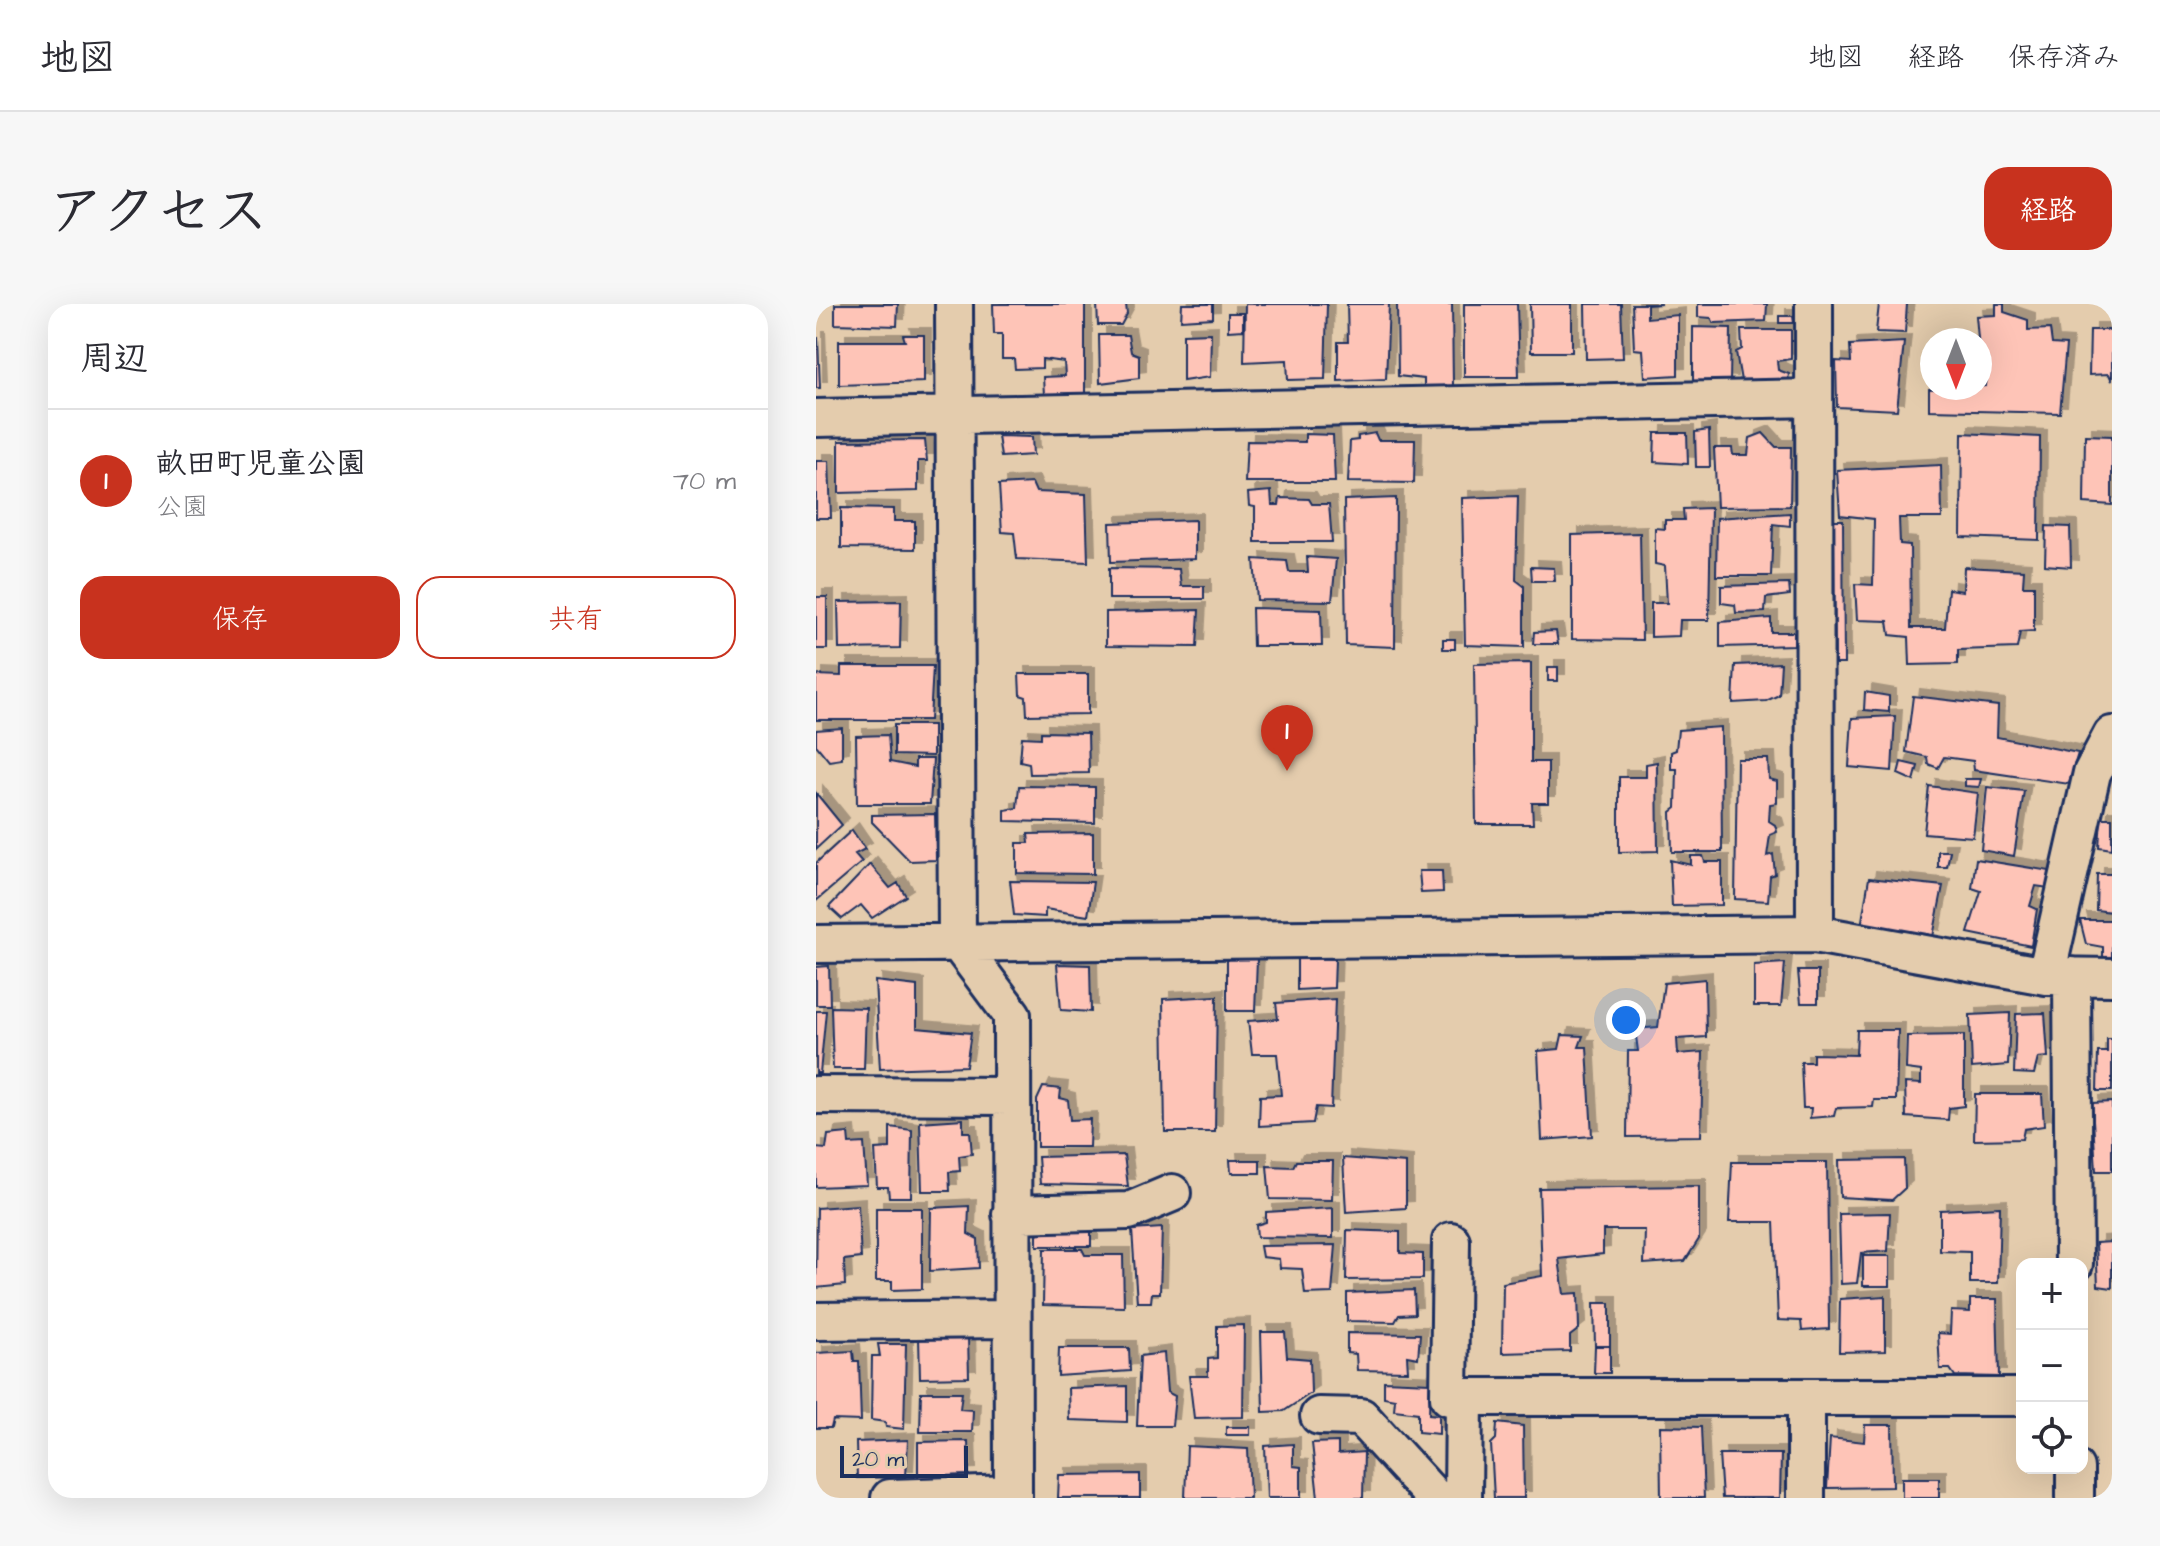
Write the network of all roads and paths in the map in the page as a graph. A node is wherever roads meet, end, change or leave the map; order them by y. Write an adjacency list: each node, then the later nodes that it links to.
1 (954, 304): 4 (street)
2 (1814, 304): 3 (street)
3 (1814, 398): 4 (street); 7 (street)
4 (957, 415): 5 (street); 8 (street)
5 (816, 418)
6 (2112, 735): 10 (street)
7 (1815, 934): 8 (street); 10 (street)
8 (957, 941): 9 (street); 13 (street)
9 (816, 944)
10 (2059, 976): 11 (street); 17 (street)
11 (2112, 977)
12 (816, 1095): 13 (street)
13 (1011, 1096): 15 (street)
14 (1172, 1193): 15 (street)
15 (1011, 1214): 18 (street)
16 (1451, 1241): 20 (street)
17 (2074, 1258)
18 (1010, 1319): 19 (street); 25 (street)
19 (816, 1321)
20 (1464, 1397): 22 (street); 28 (street)
21 (2016, 1397): 22 (street)
22 (1806, 1399): 29 (street)
23 (1319, 1416): 27 (street)
24 (2075, 1474): 30 (street)
25 (1013, 1496): 26 (street)
26 (890, 1498)
27 (1435, 1498)
28 (1463, 1498)
29 (1806, 1498)
30 (2075, 1498)

